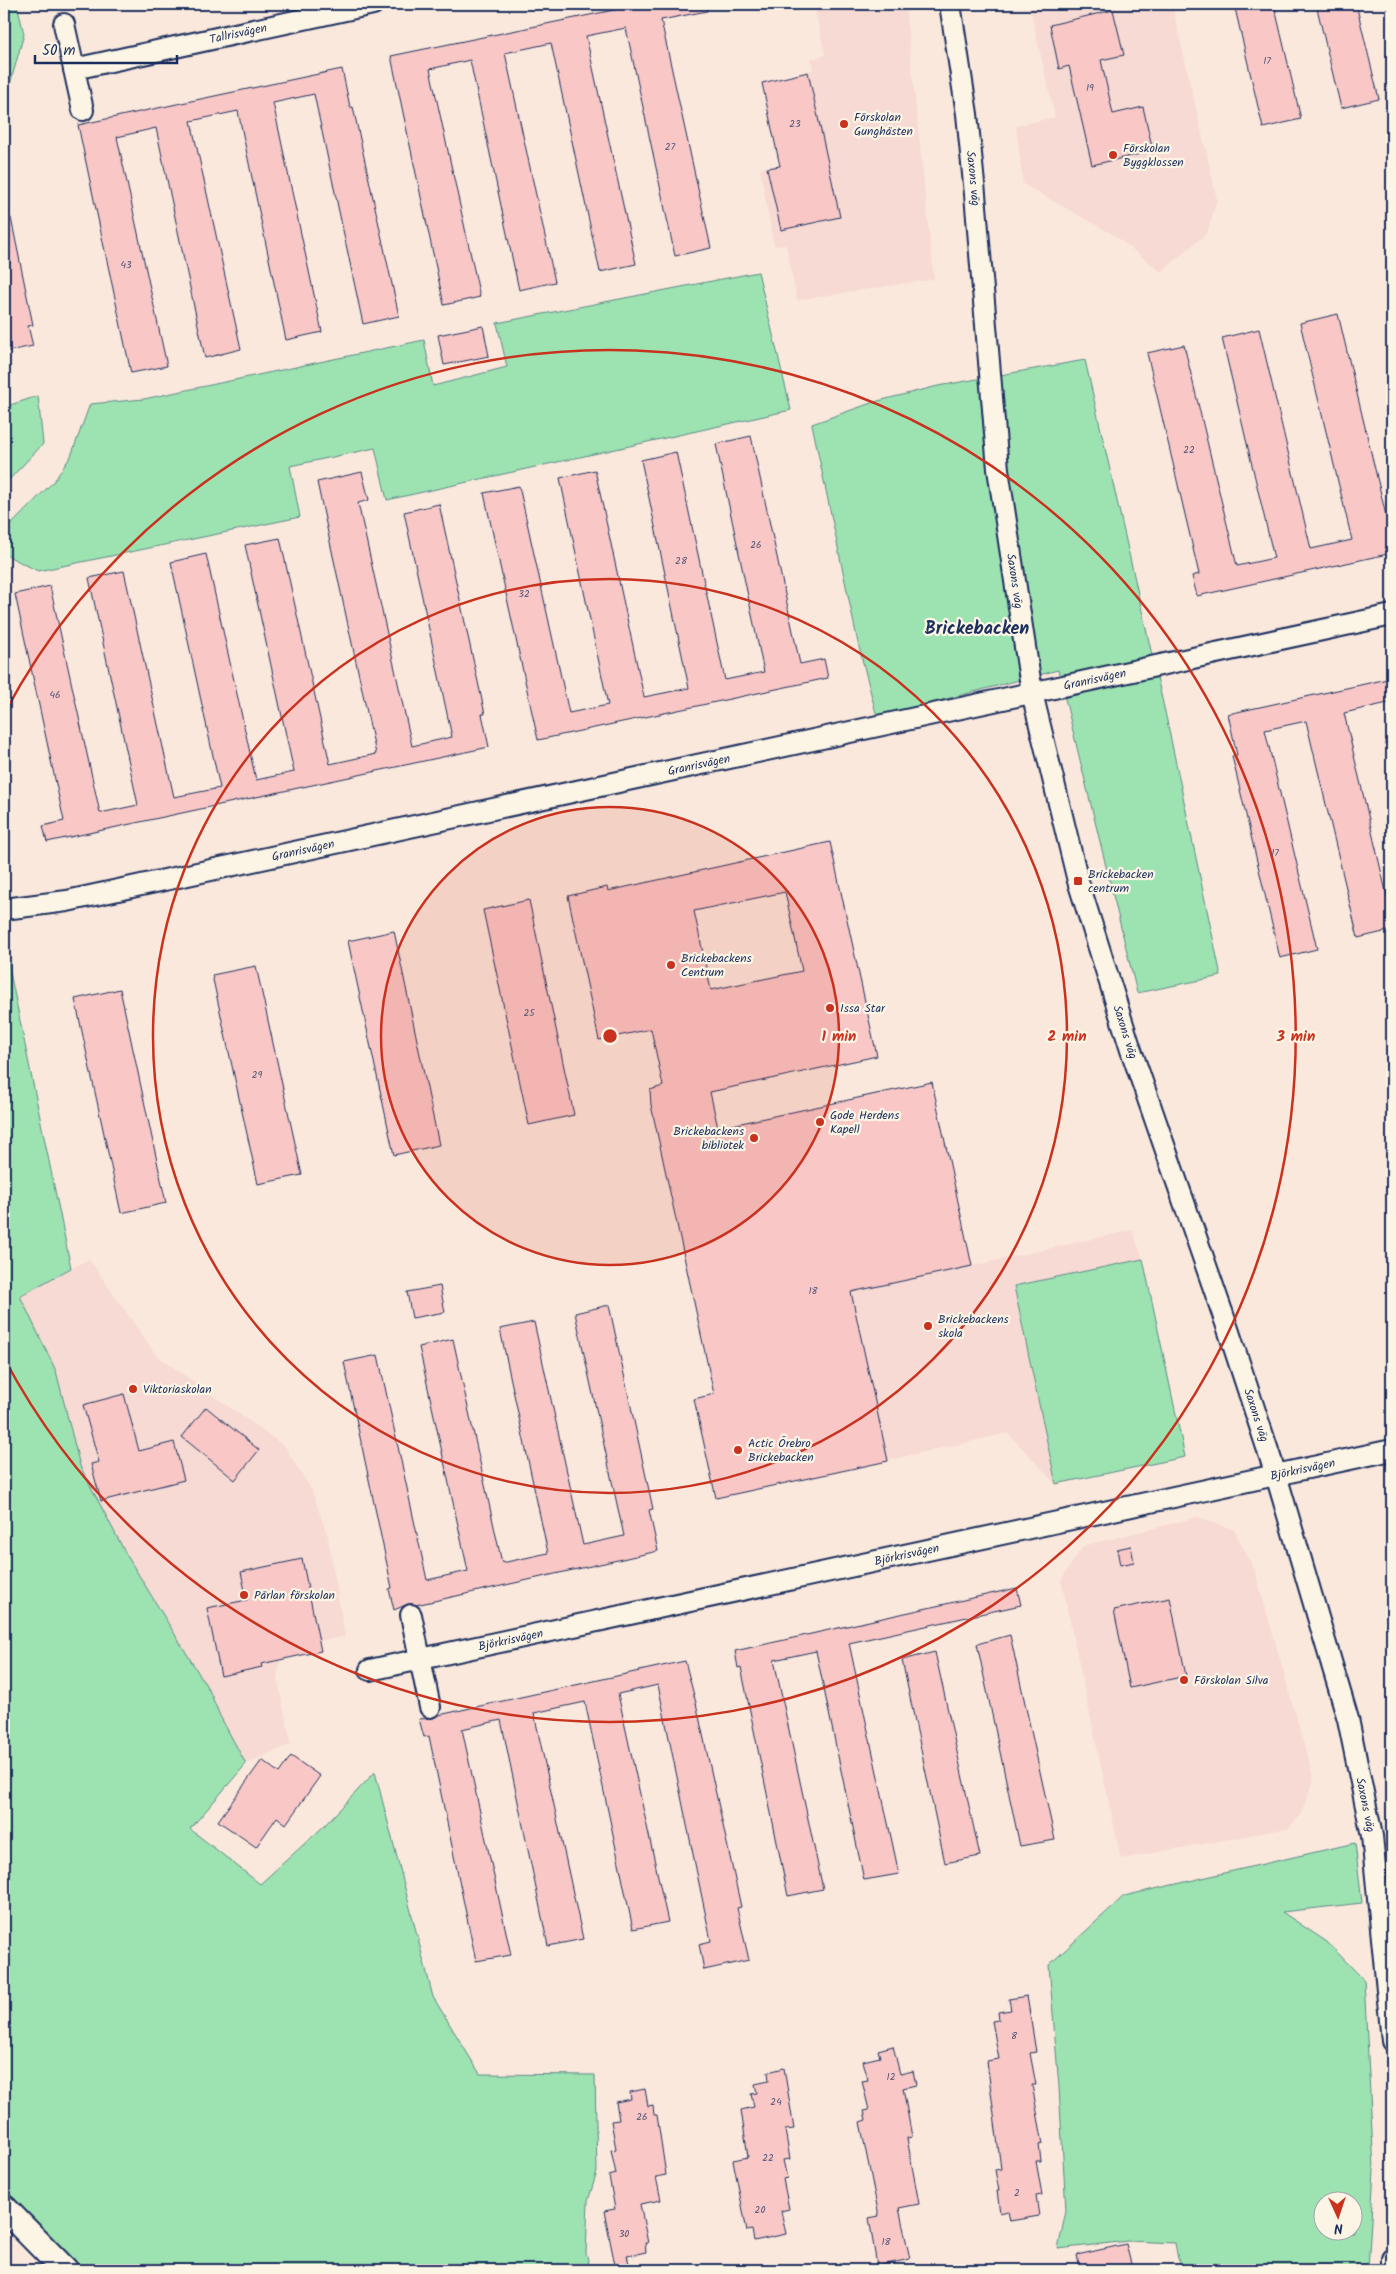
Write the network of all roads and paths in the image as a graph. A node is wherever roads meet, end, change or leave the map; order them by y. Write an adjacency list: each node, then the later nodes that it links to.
1 (373, 4): 4 (street, Tallrisvägen)
2 (950, 4): 7 (street, Saxons väg)
3 (64, 24): 4 (street)
4 (74, 69): 5 (street)
5 (83, 110)
6 (1392, 615): 7 (street, Granrisvägen)
7 (1032, 693): 8 (street, Granrisvägen); 10 (street, Saxons väg)
8 (4, 909)
9 (1392, 1450): 10 (street, Björkrisvägen)
10 (1276, 1475): 12 (street, Björkrisvägen); 15 (street, Saxons väg)
11 (411, 1615): 12 (street)
12 (420, 1659): 13 (street, Björkrisvägen); 14 (street)
13 (370, 1670)
14 (430, 1706)
15 (1392, 2041)
16 (4, 2208): 18 (street)
17 (1392, 2258): 19 (street)
18 (65, 2270)
19 (1392, 2270)

